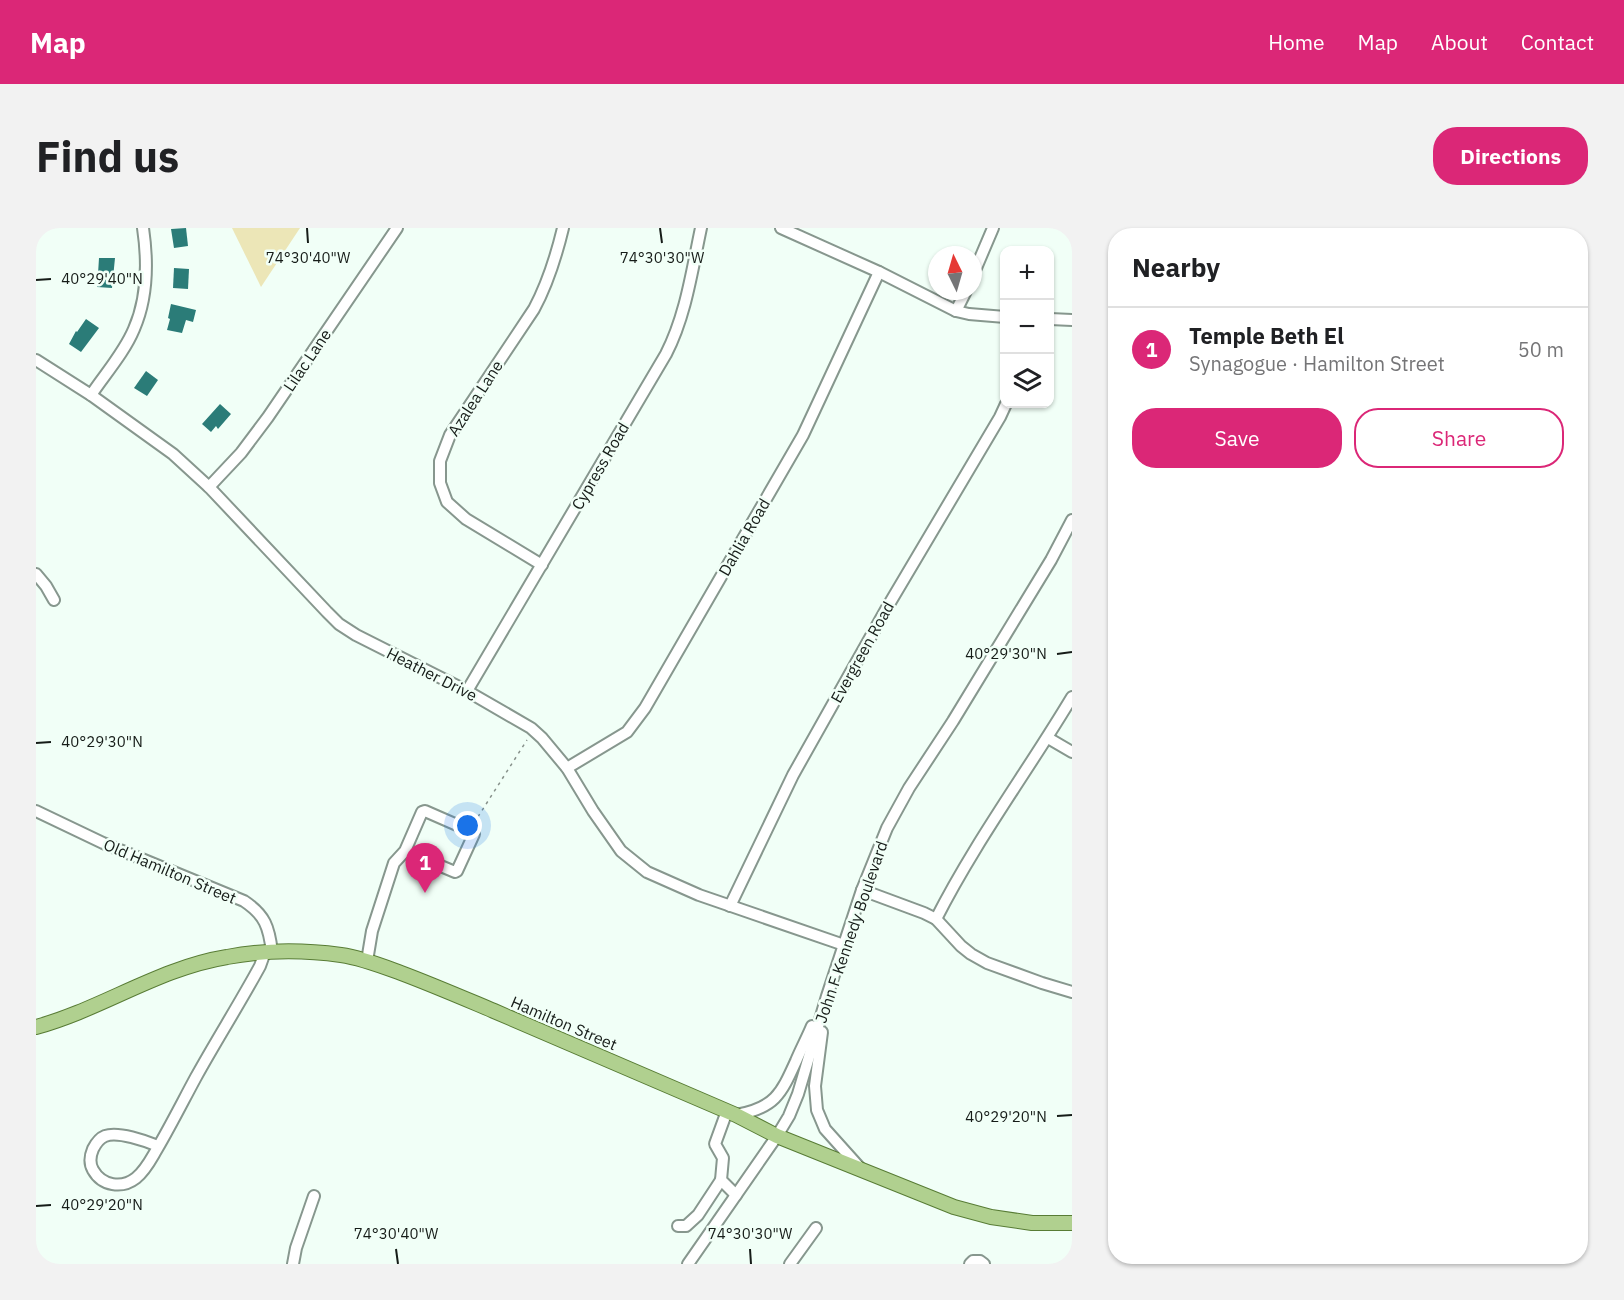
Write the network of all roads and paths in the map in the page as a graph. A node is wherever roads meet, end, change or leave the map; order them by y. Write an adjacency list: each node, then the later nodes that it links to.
1 (143, 228): 15 (street)
2 (398, 228): 17 (street, Lilac Lane)
3 (563, 228): 19 (street, Azalea Lane)
4 (701, 228): 19 (street, Cypress Road)
5 (781, 228): 8 (street)
6 (993, 228): 7 (street)
7 (982, 254)
8 (879, 272): 10 (street); 27 (street, Dahlia Road)
9 (962, 300): 10 (street)
10 (956, 311): 11 (street)
11 (1000, 317)
12 (1054, 319): 13 (street)
13 (1072, 320)
14 (36, 360): 15 (street, Heather Drive)
15 (90, 395): 17 (street, Heather Drive)
16 (1003, 408): 32 (street, Evergreen Road)
17 (209, 487): 22 (street, Heather Drive)
18 (1072, 520): 31 (street, John F Kennedy Boulevard)
19 (542, 566): 22 (street, Cypress Road)
20 (36, 574): 21 (street)
21 (54, 600)
22 (467, 691): 27 (street, Heather Drive)
23 (1072, 698): 24 (street)
24 (1047, 738): 26 (street); 33 (street)
25 (527, 740): 29 (path)
26 (1072, 752)
27 (567, 768): 32 (street, Heather Drive)
28 (39, 812): 35 (street, Old Hamilton Street)
29 (470, 830): 30 (street); 30 (street)
30 (405, 851): 36 (street)
31 (862, 890): 33 (street); 34 (street, John F Kennedy Boulevard)
32 (730, 906): 34 (street, Heather Drive)
33 (936, 919): 37 (street)
34 (844, 945): 38 (street, John F Kennedy Boulevard)
35 (268, 952): 36 (main road, Hamilton Street); 39 (main road, Hamilton Street); 42 (street)
36 (367, 961): 40 (main road, Hamilton Street)
37 (1072, 992)
38 (827, 996): 40 (street); 41 (street, John F Kennedy Boulevard); 43 (street)
39 (36, 1027)
40 (732, 1112): 41 (main road, Hamilton Street); 44 (street)
41 (777, 1136): 43 (main road, Hamilton Street); 45 (street, John F Kennedy Boulevard)
42 (158, 1146): 42 (street)
43 (862, 1170): 47 (main road, Hamilton Street)
44 (721, 1180): 45 (street); 48 (street)
45 (736, 1195): 51 (street, John F Kennedy Boulevard)
46 (314, 1197): 50 (street)
47 (1072, 1223)
48 (678, 1226)
49 (816, 1228): 52 (street)
50 (293, 1264)
51 (689, 1264)
52 (790, 1264)
53 (970, 1264): 54 (street)
54 (984, 1264)

